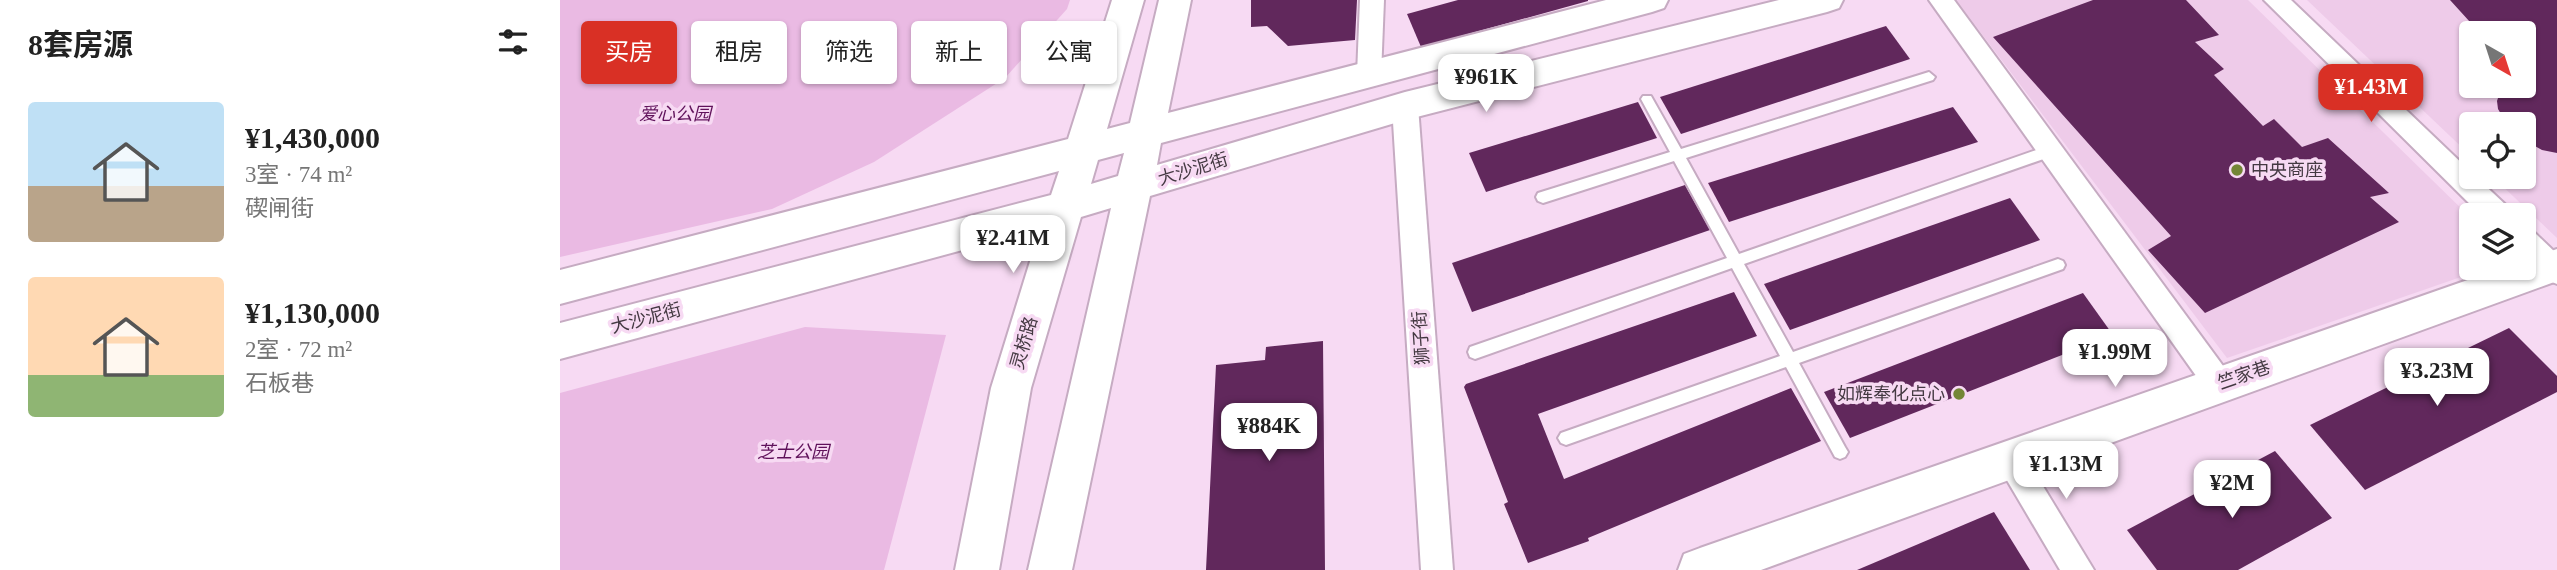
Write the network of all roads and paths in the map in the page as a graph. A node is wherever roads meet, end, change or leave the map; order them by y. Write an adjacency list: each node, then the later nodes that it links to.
1 (1128, 0): 13 (main road, 灵桥路)
2 (1175, 0): 12 (main road)
3 (1372, 0): 8 (street)
4 (1652, 0): 8 (main road)
5 (1827, 0): 11 (main road, 大沙泥街)
6 (1941, 0): 14 (street)
7 (2276, 0): 18 (street)
8 (1369, 75): 12 (main road)
9 (1928, 77): 15 (lane)
10 (1647, 99): 15 (lane)
11 (1405, 106): 16 (main road, 大沙泥街); 34 (street, 狮子街)
12 (1145, 134): 13 (main road); 16 (main road)
13 (1081, 151): 19 (main road, 灵桥路); 23 (main road)
14 (2050, 151): 20 (lane); 27 (street)
15 (1678, 155): 17 (lane); 20 (lane)
16 (1134, 187): 19 (main road, 大沙泥街); 33 (main road)
17 (1543, 197)
18 (2486, 203)
19 (1064, 207): 24 (main road, 大沙泥街); 32 (main road, 灵桥路)
20 (1736, 261): 25 (lane); 26 (lane)
21 (2547, 261): 27 (main road, 竺家巷)
22 (2058, 265): 26 (lane)
23 (560, 287)
24 (560, 341)
25 (1475, 352)
26 (1790, 360): 28 (lane); 29 (lane)
27 (2219, 384): 30 (main road, 竺家巷)
28 (1566, 438)
29 (1840, 452)
30 (2010, 460): 31 (main road, 竺家巷); 35 (street)
31 (1709, 569)
32 (977, 570)
33 (1050, 570)
34 (1437, 570)
35 (2078, 570)

